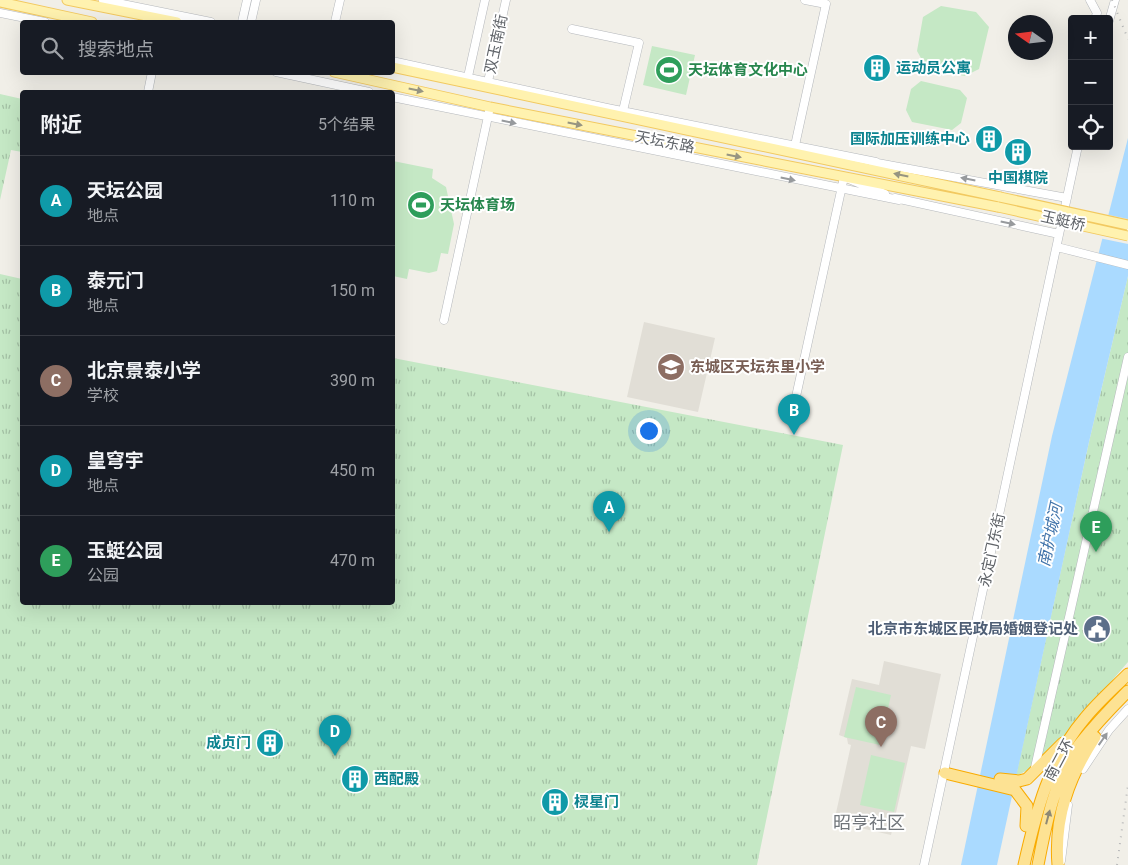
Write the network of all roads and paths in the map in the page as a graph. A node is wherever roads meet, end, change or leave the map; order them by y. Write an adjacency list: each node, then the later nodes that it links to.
1 (67, 0): 18 (main road)
2 (103, 0): 19 (street)
3 (247, 0): 20 (street)
4 (256, 0): 21 (street)
5 (340, 0): 22 (street)
6 (485, 0): 29 (street)
7 (506, 0): 30 (street, 双玉南街)
8 (805, 0): 12 (street)
9 (1090, 0): 14 (street)
10 (1115, 0): 15 (street)
11 (0, 2): 17 (main road)
12 (823, 2): 37 (street)
13 (0, 13): 16 (street)
14 (1096, 15)
15 (1111, 15)
16 (35, 20)
17 (83, 20)
18 (168, 20)
19 (200, 20)
20 (242, 20)
21 (251, 20)
22 (335, 20)
23 (572, 29): 35 (street)
24 (395, 62): 29 (street)
25 (395, 68): 29 (main road, 天坛东路)
26 (151, 75): 31 (street)
27 (290, 75): 32 (street)
28 (347, 75): 34 (main road, 天坛东路, one-way to 34)
29 (467, 80): 30 (main road, 天坛东路)
30 (487, 85): 35 (main road, 天坛东路)
31 (148, 90)
32 (360, 90)
33 (395, 98): 36 (street)
34 (490, 107): 36 (street); 41 (main road, 天坛东路, one-way to 41)
35 (622, 115): 37 (main road, 天坛东路)
36 (487, 118): 42 (street, one-way to 42); 56 (street)
37 (794, 149): 39 (main road, 天坛东路); 40 (street)
38 (1077, 150): 45 (street, 永定门东街)
39 (836, 162): 40 (street); 44 (main road, 天坛东路, one-way to 39)
40 (876, 162): 43 (street, one-way to 40)
41 (844, 177): 42 (street); 46 (street); 47 (main road, 天坛东路)
42 (841, 190): 46 (street); 58 (street)
43 (1040, 193): 45 (street); 50 (street)
44 (1000, 197): 49 (main road, 玉蜓桥, bridge)
45 (1067, 198): 48 (street, 永定门东街)
46 (898, 200): 50 (street, one-way to 50)
47 (998, 207): 53 (main road, 玉蜓桥, bridge)
48 (1063, 216): 51 (street); 52 (street, 永定门东街)
49 (1128, 225)
50 (1032, 229): 52 (street)
51 (1128, 230)
52 (1059, 234): 54 (street, 永定门东街)
53 (1128, 236)
54 (1057, 247): 55 (street); 64 (street, 永定门东街)
55 (1128, 265)
56 (444, 320)
57 (1128, 357): 66 (street)
58 (792, 415)
59 (1128, 674): 63 (highway, 南二环)
60 (1128, 691): 61 (highway, 南二环)
61 (1116, 704): 69 (highway, 南二环, one-way to 61); 70 (highway)
62 (1128, 709): 70 (street, one-way to 62)
63 (1072, 735): 66 (highway); 68 (highway, 南二环)
64 (946, 769): 65 (highway); 67 (street, 永定门东街)
65 (966, 774): 66 (highway); 68 (highway)
66 (1030, 776)
67 (924, 865)
68 (1023, 865)
69 (1038, 865)
70 (1059, 865)

